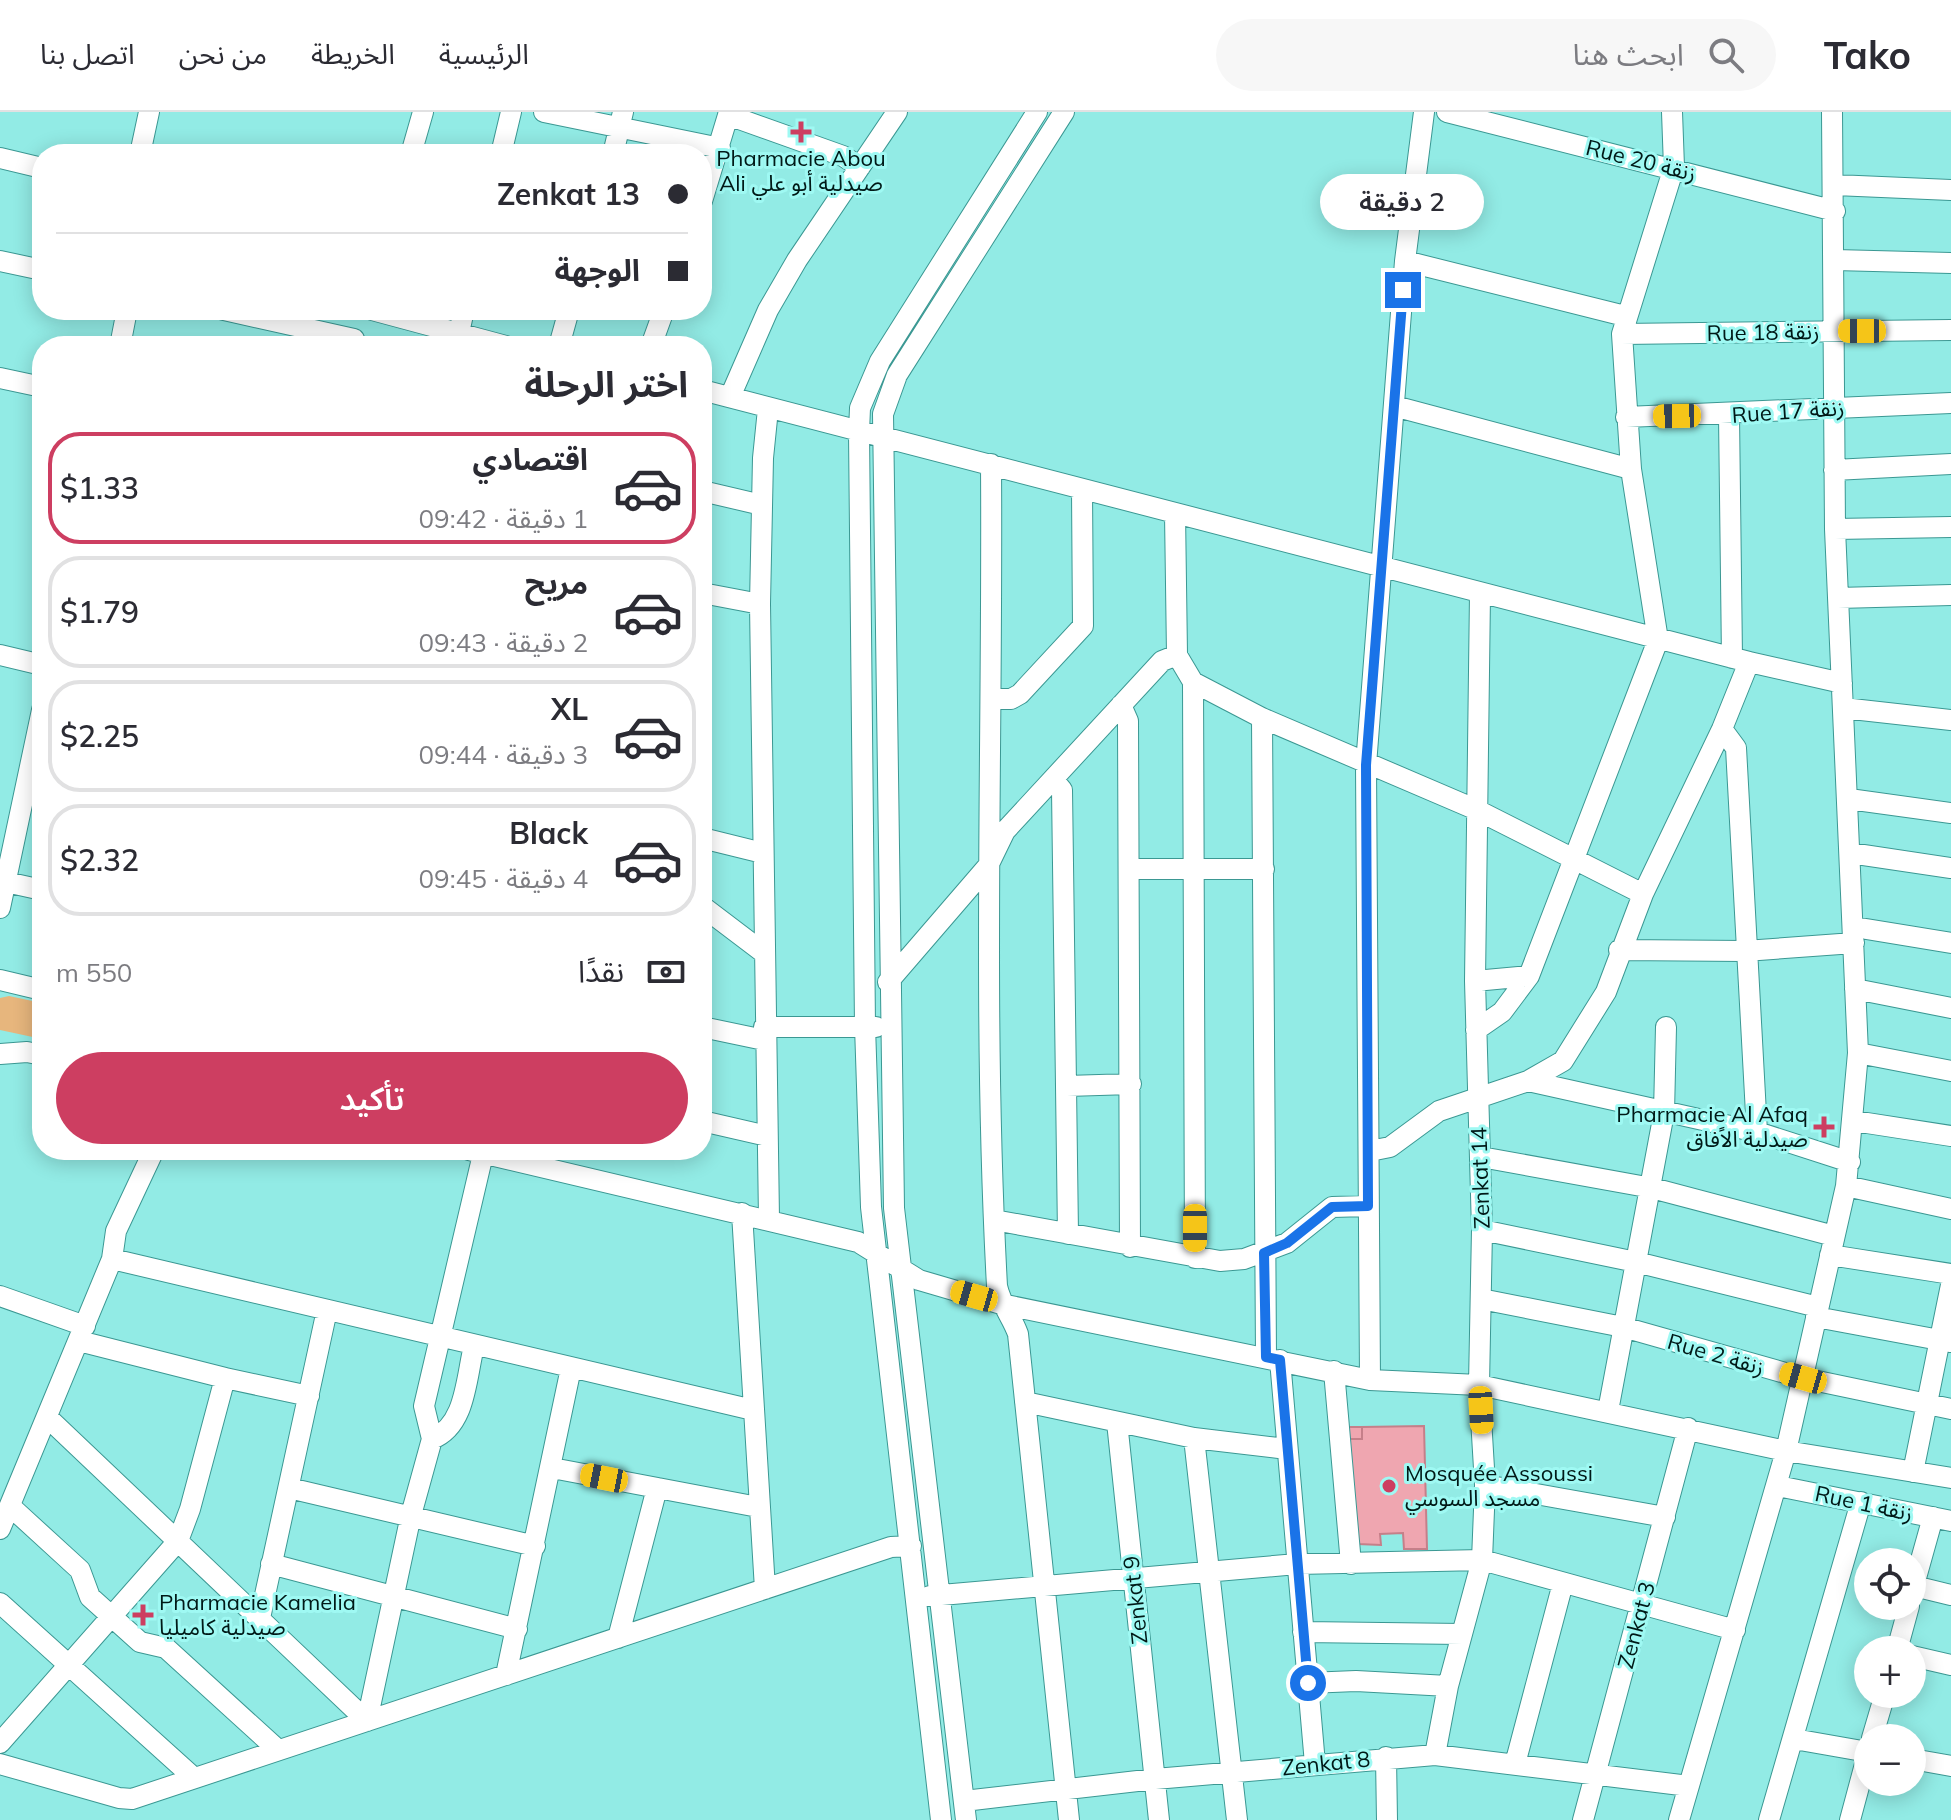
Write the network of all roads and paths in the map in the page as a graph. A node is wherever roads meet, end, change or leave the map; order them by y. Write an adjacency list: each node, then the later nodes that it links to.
1 (149, 112): 14 (street)
2 (423, 112): 15 (street)
3 (511, 112): 16 (street)
4 (544, 112): 13 (street)
5 (897, 112): 23 (street)
6 (1037, 112): 53 (street)
7 (1064, 112): 54 (street)
8 (1424, 112): 31 (street)
9 (1447, 112): 24 (street, Rue 20 زنقة)
10 (1672, 112): 24 (street)
11 (1832, 112): 26 (street)
12 (728, 114): 20 (street); 23 (street)
13 (622, 120): 17 (street); 18 (street)
14 (142, 144)
15 (414, 144)
16 (503, 144)
17 (616, 144)
18 (706, 144)
19 (712, 146): 20 (street)
20 (720, 148): 25 (street)
21 (0, 158): 22 (street)
22 (32, 166)
23 (860, 167): 46 (street)
24 (1674, 167): 28 (street, Rue 20 زنقة); 37 (street)
25 (712, 172)
26 (1835, 185): 27 (street); 28 (street)
27 (1951, 190)
28 (1835, 211): 29 (street)
29 (1835, 260): 32 (street); 39 (street)
30 (0, 261): 33 (street)
31 (1405, 261): 37 (street, Rue 18 زنقة); 48 (street)
32 (1951, 263)
33 (32, 268)
34 (264, 320): 41 (street)
35 (410, 320): 40 (street)
36 (462, 320): 40 (street)
37 (1624, 325): 39 (street, Rue 18 زنقة); 52 (street)
38 (1951, 330): 39 (street, Rue 18 زنقة)
39 (1832, 331): 49 (street)
40 (459, 333): 42 (street)
41 (329, 336)
42 (470, 336)
43 (1, 384): 44 (street)
44 (32, 386)
45 (712, 392): 46 (street)
46 (730, 397): 50 (street)
47 (1951, 403): 49 (street, Rue 17 زنقة)
48 (1394, 406): 57 (street); 65 (street)
49 (1834, 407): 51 (street, Rue 17 زنقة); 58 (street)
50 (768, 409): 53 (street); 61 (street)
51 (1729, 415): 52 (street, Rue 17 زنقة); 74 (street)
52 (1626, 417): 57 (street)
53 (859, 432): 54 (street); 112 (street)
54 (883, 438): 55 (street); 113 (street)
55 (991, 464): 59 (street); 78 (street)
56 (1951, 464): 58 (street)
57 (1631, 469): 71 (street)
58 (1834, 470): 64 (street)
59 (1082, 490): 62 (street); 78 (street)
60 (712, 493): 61 (street)
61 (762, 505): 70 (street)
62 (1175, 513): 65 (street); 73 (street)
63 (1951, 527): 64 (street)
64 (1835, 529): 69 (street)
65 (1384, 567): 66 (street); 85 (street)
66 (1480, 594): 71 (street); 88 (street, Zenkat 14)
67 (712, 595): 70 (street)
68 (1951, 595): 69 (street)
69 (1838, 598): 77 (street)
70 (760, 604): 91 (street)
71 (1658, 640): 74 (street); 93 (street)
72 (0, 655): 75 (street)
73 (1177, 655): 76 (street); 79 (street)
74 (1740, 660): 77 (street); 83 (street)
75 (32, 663)
76 (1193, 682): 81 (street); 97 (street)
77 (1842, 683): 80 (street)
78 (993, 699): 94 (street)
79 (1121, 705): 86 (street); 96 (street)
80 (1843, 708): 82 (street); 87 (street)
81 (1262, 718): 85 (street); 98 (street)
82 (1951, 720)
83 (1722, 729): 101 (street); 107 (street)
84 (32, 758): 99 (street)
85 (1366, 765): 88 (street); 137 (street)
86 (1053, 779): 94 (street); 129 (street)
87 (1849, 799): 89 (street); 92 (street)
88 (1477, 810): 93 (street); 111 (street, Zenkat 14)
89 (1951, 813)
90 (712, 840): 91 (street)
91 (763, 853): 108 (street)
92 (1850, 853): 95 (street); 104 (street)
93 (1572, 857): 101 (street); 109 (street)
94 (988, 866): 113 (street); 149 (street)
95 (1951, 868)
96 (1131, 869): 97 (street); 128 (street)
97 (1194, 869): 98 (street); 156 (street)
98 (1264, 869): 155 (street)
99 (6, 882): 100 (street); 102 (street)
100 (32, 888)
101 (1643, 894): 106 (street)
102 (0, 908)
103 (712, 914): 108 (street)
104 (1854, 935): 105 (street); 107 (street); 115 (street)
105 (1951, 943)
106 (1619, 950): 107 (street); 127 (street)
107 (1745, 951): 134 (street)
108 (764, 953): 122 (street)
109 (1529, 976): 111 (street); 121 (street)
110 (0, 980): 114 (street)
111 (1475, 981): 121 (street, Zenkat 14)
112 (866, 982): 113 (street); 117 (street)
113 (891, 982): 118 (street)
114 (32, 988)
115 (1855, 989): 116 (street); 124 (street)
116 (1951, 1008)
117 (865, 1026): 118 (street); 122 (street); 154 (street)
118 (891, 1027): 159 (street)
119 (1666, 1027): 131 (street)
120 (712, 1028): 122 (street)
121 (1476, 1030): 130 (street, Zenkat 14)
122 (764, 1034): 135 (street)
123 (32, 1053): 125 (street)
124 (1858, 1053): 126 (street); 132 (street)
125 (0, 1054)
126 (1951, 1071)
127 (1528, 1081): 130 (street); 131 (street)
128 (1131, 1084): 129 (street); 153 (street)
129 (1067, 1086): 151 (street)
130 (1478, 1100): 137 (street); 138 (street, Zenkat 14)
131 (1664, 1113): 134 (street); 144 (street)
132 (1854, 1121): 136 (street); 142 (street)
133 (712, 1123): 135 (street)
134 (1757, 1132): 142 (street)
135 (767, 1136): 148 (street)
136 (1951, 1136)
137 (1370, 1151): 145 (street)
138 (1481, 1157): 144 (street); 150 (street, Zenkat 14)
139 (149, 1160): 157 (street)
140 (477, 1160): 169 (street)
141 (517, 1160): 147 (street)
142 (1850, 1162): 143 (street)
143 (1846, 1186): 146 (street); 152 (street)
144 (1652, 1188): 152 (street); 158 (street)
145 (1368, 1206): 155 (street); 177 (street)
146 (1951, 1209)
147 (742, 1213): 148 (street); 183 (street)
148 (769, 1219): 154 (street)
149 (994, 1220): 151 (street); 164 (street)
150 (1482, 1230): 158 (street); 163 (street, Zenkat 14)
151 (1068, 1234): 153 (street)
152 (1832, 1245): 160 (street); 166 (street)
153 (1130, 1247): 156 (street)
154 (878, 1252): 159 (street); 208 (street)
155 (1264, 1253): 156 (street); 172 (street)
156 (1195, 1258)
157 (112, 1259): 165 (street); 168 (street)
158 (1636, 1262): 166 (street); 167 (street)
159 (901, 1269): 164 (street); 219 (street)
160 (1951, 1274)
161 (1951, 1285): 170 (street)
162 (0, 1296): 168 (street)
163 (1481, 1299): 167 (street, Rue 2 زنقة); 178 (street, Zenkat 14)
164 (1001, 1304): 172 (street); 180 (street)
165 (327, 1310): 169 (street); 179 (street)
166 (1817, 1312): 170 (street); 176 (street)
167 (1623, 1327): 176 (street, Rue 2 زنقة); 184 (street)
168 (82, 1333): 175 (street); 185 (street)
169 (439, 1338): 171 (street); 189 (street)
170 (1945, 1342): 181 (street)
171 (474, 1346): 173 (street); 189 (street)
172 (1273, 1358): 174 (street); 190 (street)
173 (571, 1368): 183 (street); 192 (street)
174 (1334, 1371): 177 (street); 213 (street)
175 (225, 1378): 179 (street); 206 (street)
176 (1803, 1378): 181 (street, Rue 2 زنقة); 191 (street)
177 (1370, 1380): 178 (street)
178 (1479, 1385): 184 (street); 195 (street, Zenkat 14)
179 (309, 1396): 197 (street)
180 (1025, 1402): 186 (street); 217 (street)
181 (1929, 1405): 182 (street, Rue 2 زنقة); 193 (street)
182 (1951, 1409)
183 (753, 1410): 201 (street)
184 (1608, 1411): 187 (street)
185 (47, 1417): 199 (street); 206 (street)
186 (1117, 1422): 188 (street); 215 (street, Zenkat 9)
187 (1688, 1428): 191 (street); 203 (street, Zenkat 3)
188 (1194, 1438): 190 (street); 214 (street)
189 (432, 1439): 202 (street)
190 (1287, 1449): 212 (street)
191 (1786, 1451): 193 (street); 196 (street)
192 (552, 1468): 198 (street); 207 (street)
193 (1913, 1472): 194 (street)
194 (1951, 1478)
195 (1485, 1485): 203 (street); 210 (street, Zenkat 14)
196 (1778, 1486): 200 (street, Rue 1 زنقة); 229 (street)
197 (289, 1488): 202 (street); 211 (street)
198 (657, 1488): 201 (street); 232 (street)
199 (7, 1500): 205 (street); 226 (street)
200 (1861, 1502): 204 (street, Rue 1 زنقة); 240 (street)
201 (758, 1507): 218 (street)
202 (411, 1515): 207 (street); 222 (street)
203 (1665, 1517): 224 (street, Zenkat 3)
204 (1942, 1519): 209 (street)
205 (0, 1529)
206 (178, 1541): 226 (street); 227 (street)
207 (535, 1546): 228 (street)
208 (911, 1546): 218 (street); 223 (street)
209 (1926, 1558)
210 (1482, 1560): 213 (street); 216 (street); 231 (street, Zenkat 14)
211 (271, 1564): 222 (street); 227 (street)
212 (1297, 1564): 213 (street); 214 (street); 230 (street)
213 (1351, 1564)
214 (1209, 1570): 215 (street); 251 (street)
215 (1132, 1578): 217 (street); 254 (street, Zenkat 9)
216 (1563, 1583): 224 (street); 249 (street)
217 (1043, 1587): 219 (street); 256 (street)
218 (765, 1589): 232 (street)
219 (941, 1595): 223 (street); 258 (street)
220 (1926, 1595): 221 (street)
221 (1951, 1595)
222 (392, 1597): 228 (street); 239 (street)
223 (917, 1597): 259 (street)
224 (1643, 1602): 229 (street); 252 (street, Zenkat 3)
225 (0, 1603): 235 (street)
226 (113, 1617): 235 (street); 242 (street)
227 (260, 1618): 239 (street)
228 (517, 1629): 236 (street)
229 (1735, 1630): 255 (street)
230 (1303, 1632): 231 (street); 237 (street)
231 (1462, 1634): 238 (street, Zenkat 14)
232 (618, 1638): 236 (street)
233 (1926, 1659): 234 (street)
234 (1951, 1665)
235 (69, 1666): 241 (street); 253 (street)
236 (506, 1675): 239 (street)
237 (1308, 1683): 238 (street); 248 (street)
238 (1448, 1686): 244 (street, Zenkat 14)
239 (367, 1721): 242 (street)
240 (1794, 1739): 243 (street); 266 (street)
241 (0, 1743)
242 (278, 1750): 253 (street)
243 (1854, 1750)
244 (1435, 1755): 245 (street, Zenkat 8); 249 (street, Zenkat 8)
245 (1386, 1757): 248 (street, Zenkat 8); 263 (street)
246 (1926, 1762): 250 (street)
247 (0, 1764): 253 (street)
248 (1315, 1764): 251 (street, Zenkat 8)
249 (1515, 1764): 252 (street, Zenkat 8)
250 (1951, 1766)
251 (1232, 1774): 254 (street, Zenkat 8); 262 (street)
252 (1596, 1774): 255 (street, Zenkat 8); 264 (street, Zenkat 3)
253 (194, 1778)
254 (1155, 1779): 256 (street, Zenkat 8); 261 (street, Zenkat 9)
255 (1689, 1786): 265 (street)
256 (1066, 1790): 258 (street, Zenkat 8); 260 (street)
257 (1856, 1796): 267 (street)
258 (965, 1810)
259 (941, 1820)
260 (1069, 1820)
261 (1159, 1820)
262 (1237, 1820)
263 (1387, 1820)
264 (1583, 1820)
265 (1679, 1820)
266 (1769, 1820)
267 (1850, 1820)

